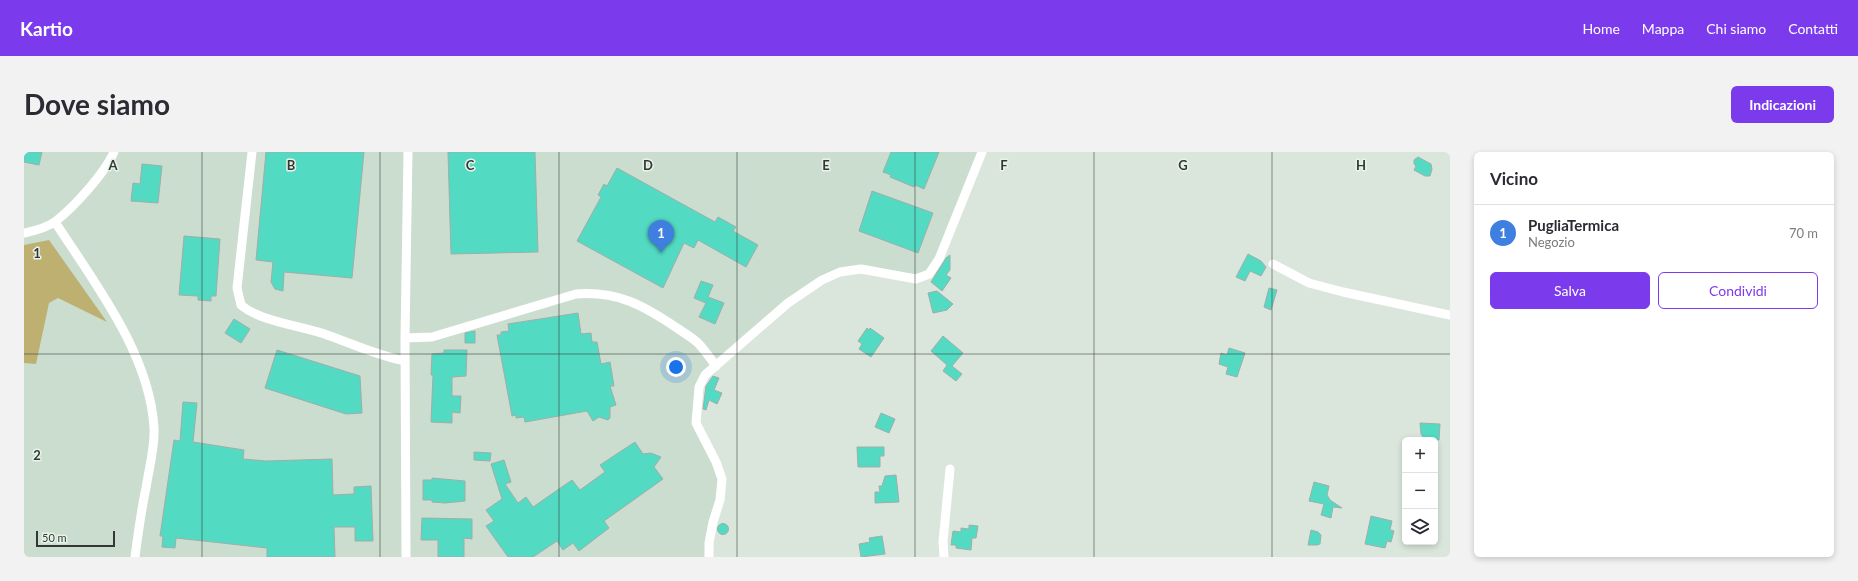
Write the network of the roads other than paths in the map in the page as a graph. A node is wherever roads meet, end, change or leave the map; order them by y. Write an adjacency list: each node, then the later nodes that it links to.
1 (114, 152): 5 (street)
2 (252, 152): 10 (street)
3 (408, 152): 9 (street)
4 (982, 152): 11 (street)
5 (55, 222): 6 (street); 13 (street)
6 (24, 233)
7 (1273, 264): 8 (street)
8 (1450, 315)
9 (405, 338): 10 (street); 11 (street)
10 (405, 361): 14 (street)
11 (716, 366): 15 (street)
12 (950, 470): 16 (street)
13 (135, 557)
14 (406, 557)
15 (709, 557)
16 (944, 557)

